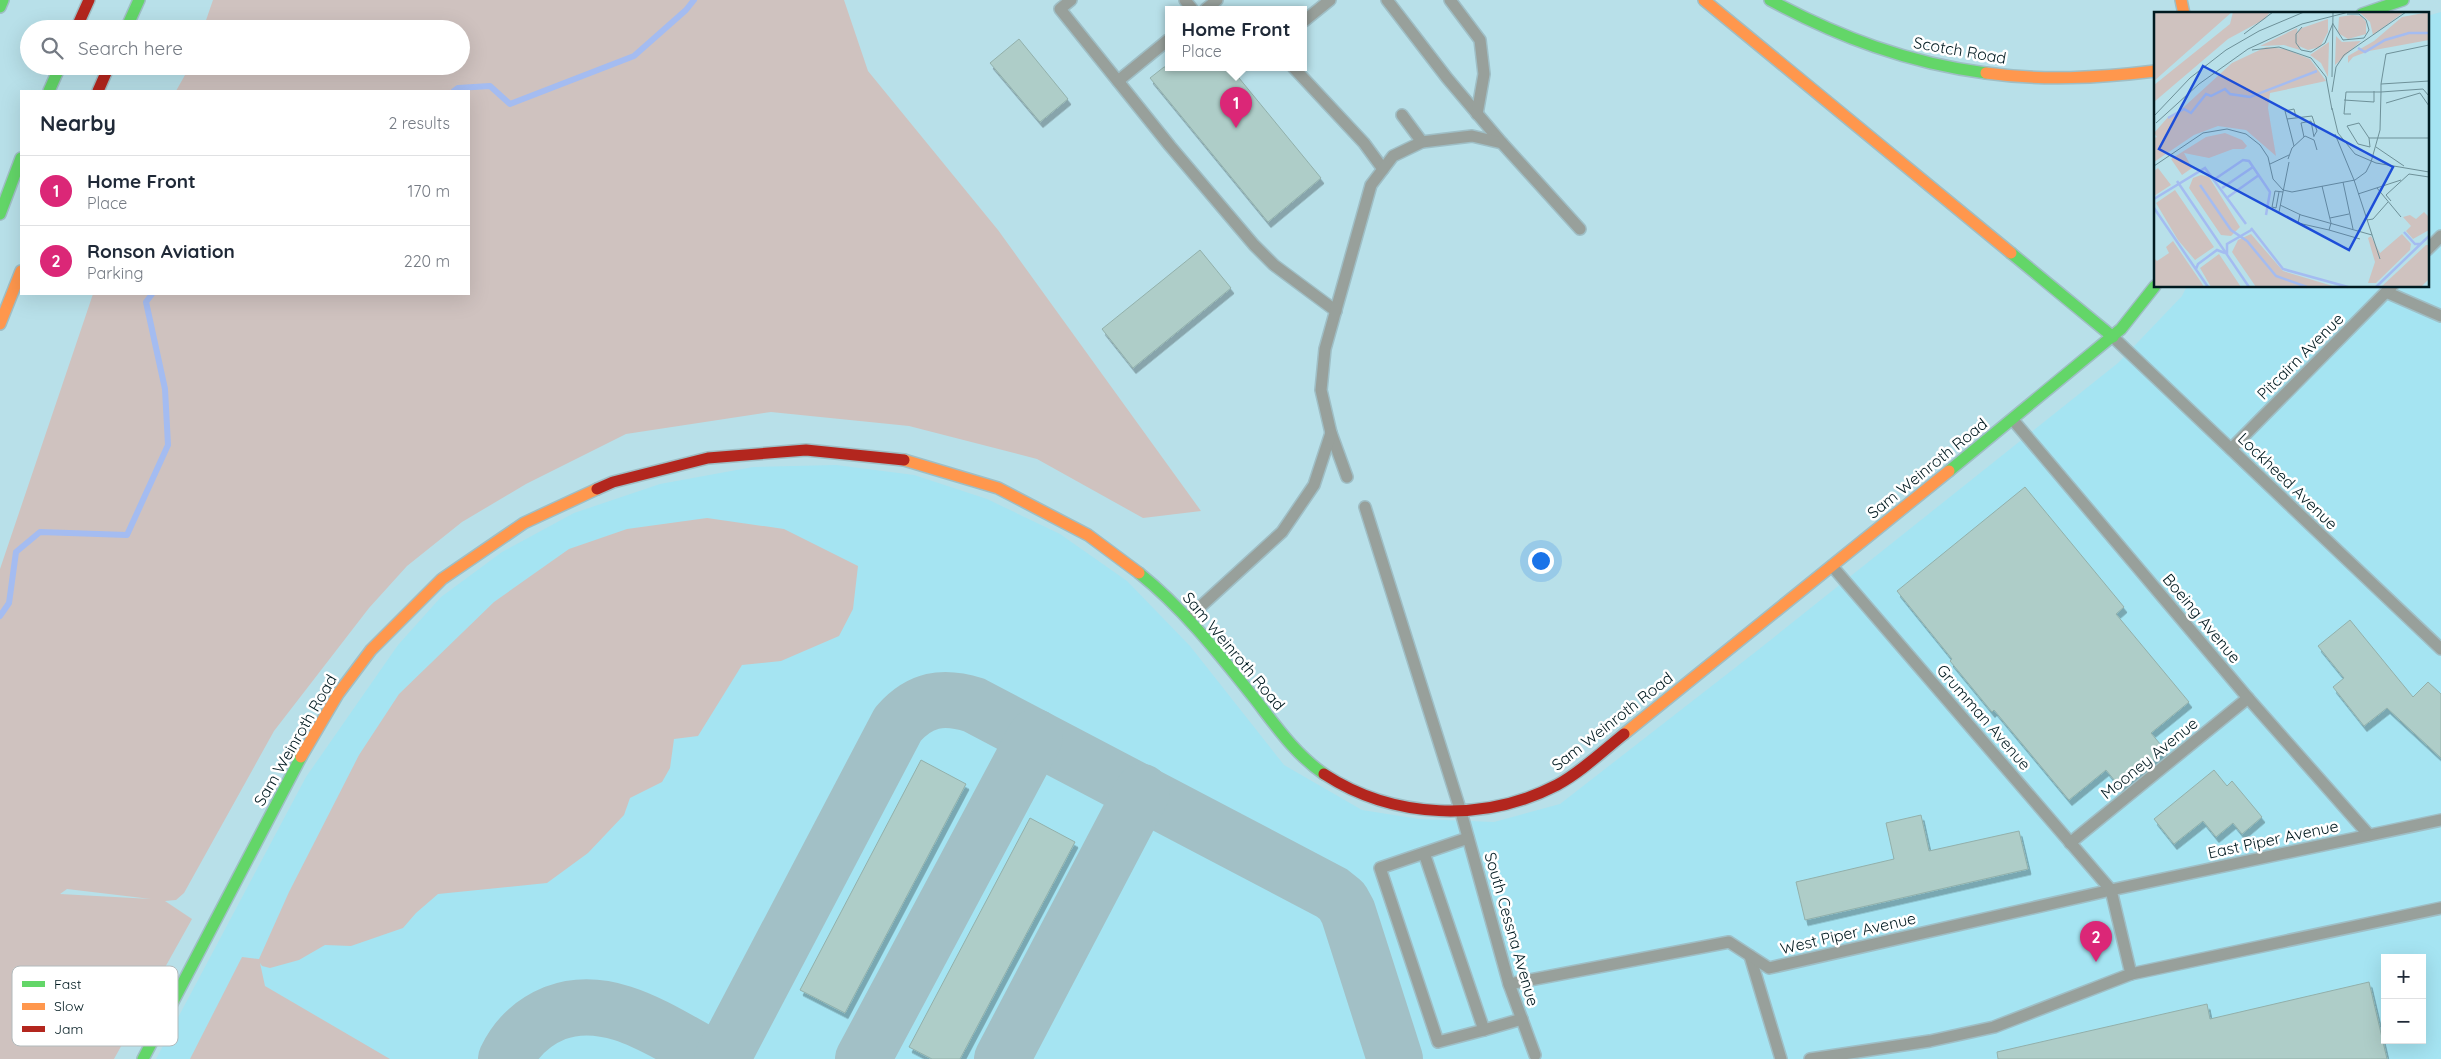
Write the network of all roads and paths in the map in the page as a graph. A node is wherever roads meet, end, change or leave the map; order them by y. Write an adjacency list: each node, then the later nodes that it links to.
1 (3, 0): 11 (main road)
2 (89, 0): 14 (main road)
3 (139, 0): 15 (main road)
4 (1071, 0): 21 (lane)
5 (1330, 0): 13 (lane)
6 (1387, 0): 24 (lane)
7 (1450, 0): 24 (lane)
8 (1704, 0): 40 (main road)
9 (1770, 0): 18 (main road, Scotch Road)
10 (2403, 0): 12 (main road)
11 (0, 7)
12 (2368, 12)
13 (1307, 19)
14 (80, 20)
15 (130, 20)
16 (1165, 42): 21 (lane)
17 (1297, 71): 29 (lane)
18 (2154, 71)
19 (56, 75): 22 (main road)
20 (105, 75): 23 (main road)
21 (1118, 81): 37 (lane)
22 (49, 90)
23 (98, 90)
24 (1477, 114): 27 (lane)
25 (1402, 115): 26 (lane)
26 (1422, 142): 27 (lane); 29 (lane)
27 (1502, 143): 31 (lane)
28 (20, 161): 30 (main road)
29 (1383, 169): 37 (lane)
30 (0, 214)
31 (1580, 229)
32 (2441, 236): 33 (lane)
33 (2428, 249)
34 (20, 274): 39 (main road)
35 (2154, 288): 40 (main road, Sam Weinroth Road)
36 (2389, 289): 38 (lane); 43 (lane, Pitcairn Avenue)
37 (1336, 311): 42 (lane)
38 (2441, 316)
39 (0, 324)
40 (2113, 337): 41 (main road, Sam Weinroth Road); 43 (lane, Lockheed Avenue)
41 (2013, 420): 46 (main road, Sam Weinroth Road); 49 (lane, Boeing Avenue)
42 (1331, 433): 44 (lane); 47 (lane)
43 (2231, 449): 48 (lane, Lockheed Avenue)
44 (1348, 477)
45 (1365, 507): 50 (lane, South Cessna Avenue)
46 (1832, 566): 50 (main road, Sam Weinroth Road); 54 (lane, Grumman Avenue)
47 (1188, 618): 50 (main road, Sam Weinroth Road); 61 (main road, Sam Weinroth Road)
48 (2441, 649)
49 (2248, 698): 52 (lane, Boeing Avenue); 54 (lane, Mooney Avenue)
50 (1461, 812): 53 (lane, South Cessna Avenue)
51 (2441, 820): 52 (lane, East Piper Avenue)
52 (2369, 835): 56 (lane, East Piper Avenue)
53 (1468, 838): 55 (lane); 60 (lane, South Cessna Avenue)
54 (2070, 843): 56 (lane, Grumman Avenue)
55 (1424, 853): 63 (lane); 63 (lane)
56 (2111, 890): 58 (lane, West Piper Avenue); 59 (lane)
57 (2441, 908): 59 (lane)
58 (1750, 956): 60 (lane, West Piper Avenue); 67 (lane)
59 (2131, 974): 68 (lane)
60 (1509, 984): 62 (lane, South Cessna Avenue)
61 (178, 991)
62 (1522, 1019): 63 (lane); 65 (lane, South Cessna Avenue)
63 (1484, 1030)
64 (149, 1046): 66 (main road, Sam Weinroth Road)
65 (1535, 1055)
66 (142, 1059)
67 (1781, 1059)
68 (1810, 1059)

